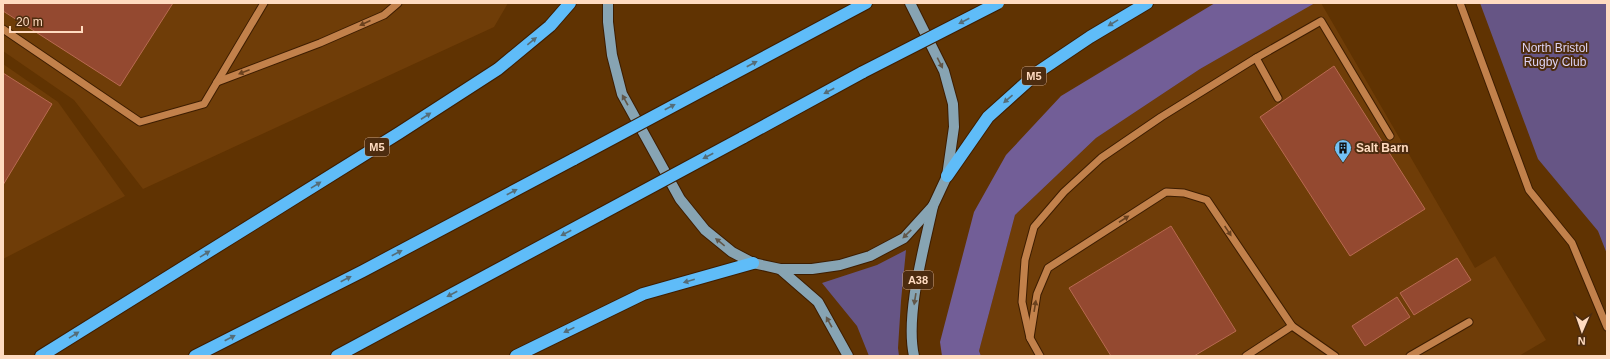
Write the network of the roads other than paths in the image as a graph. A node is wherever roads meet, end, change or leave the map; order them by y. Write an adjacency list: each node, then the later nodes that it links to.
1 (264, 3): 12 (lane)
2 (398, 3): 12 (lane, one-way to 12)
3 (570, 3): 23 (highway, M5, one-way to 3)
4 (608, 3): 17 (main road, one-way to 4)
5 (866, 3): 24 (highway, one-way to 5, bridge)
6 (910, 3): 15 (main road, one-way to 15)
7 (998, 3): 25 (highway, one-way to 25, bridge)
8 (1147, 3): 15 (highway, M5, one-way to 15)
9 (1460, 3): 21 (lane)
10 (3, 29): 12 (lane)
11 (1256, 58): 13 (lane); 14 (lane); 22 (lane)
12 (217, 82)
13 (1278, 98)
14 (1390, 136)
15 (947, 176): 16 (main road)
16 (933, 206): 18 (main road, one-way to 18); 28 (main road, A38, one-way to 28)
17 (753, 263): 18 (main road); 26 (highway, one-way to 26)
18 (780, 269): 27 (main road, one-way to 18)
19 (1469, 322): 32 (lane)
20 (1292, 326): 22 (lane, one-way to 20); 30 (lane); 31 (lane)
21 (1607, 327)
22 (1030, 338): 29 (lane)
23 (41, 356)
24 (195, 356)
25 (336, 356)
26 (516, 356)
27 (848, 356)
28 (914, 356)
29 (1040, 356)
30 (1246, 356)
31 (1335, 356)
32 (1410, 356)

